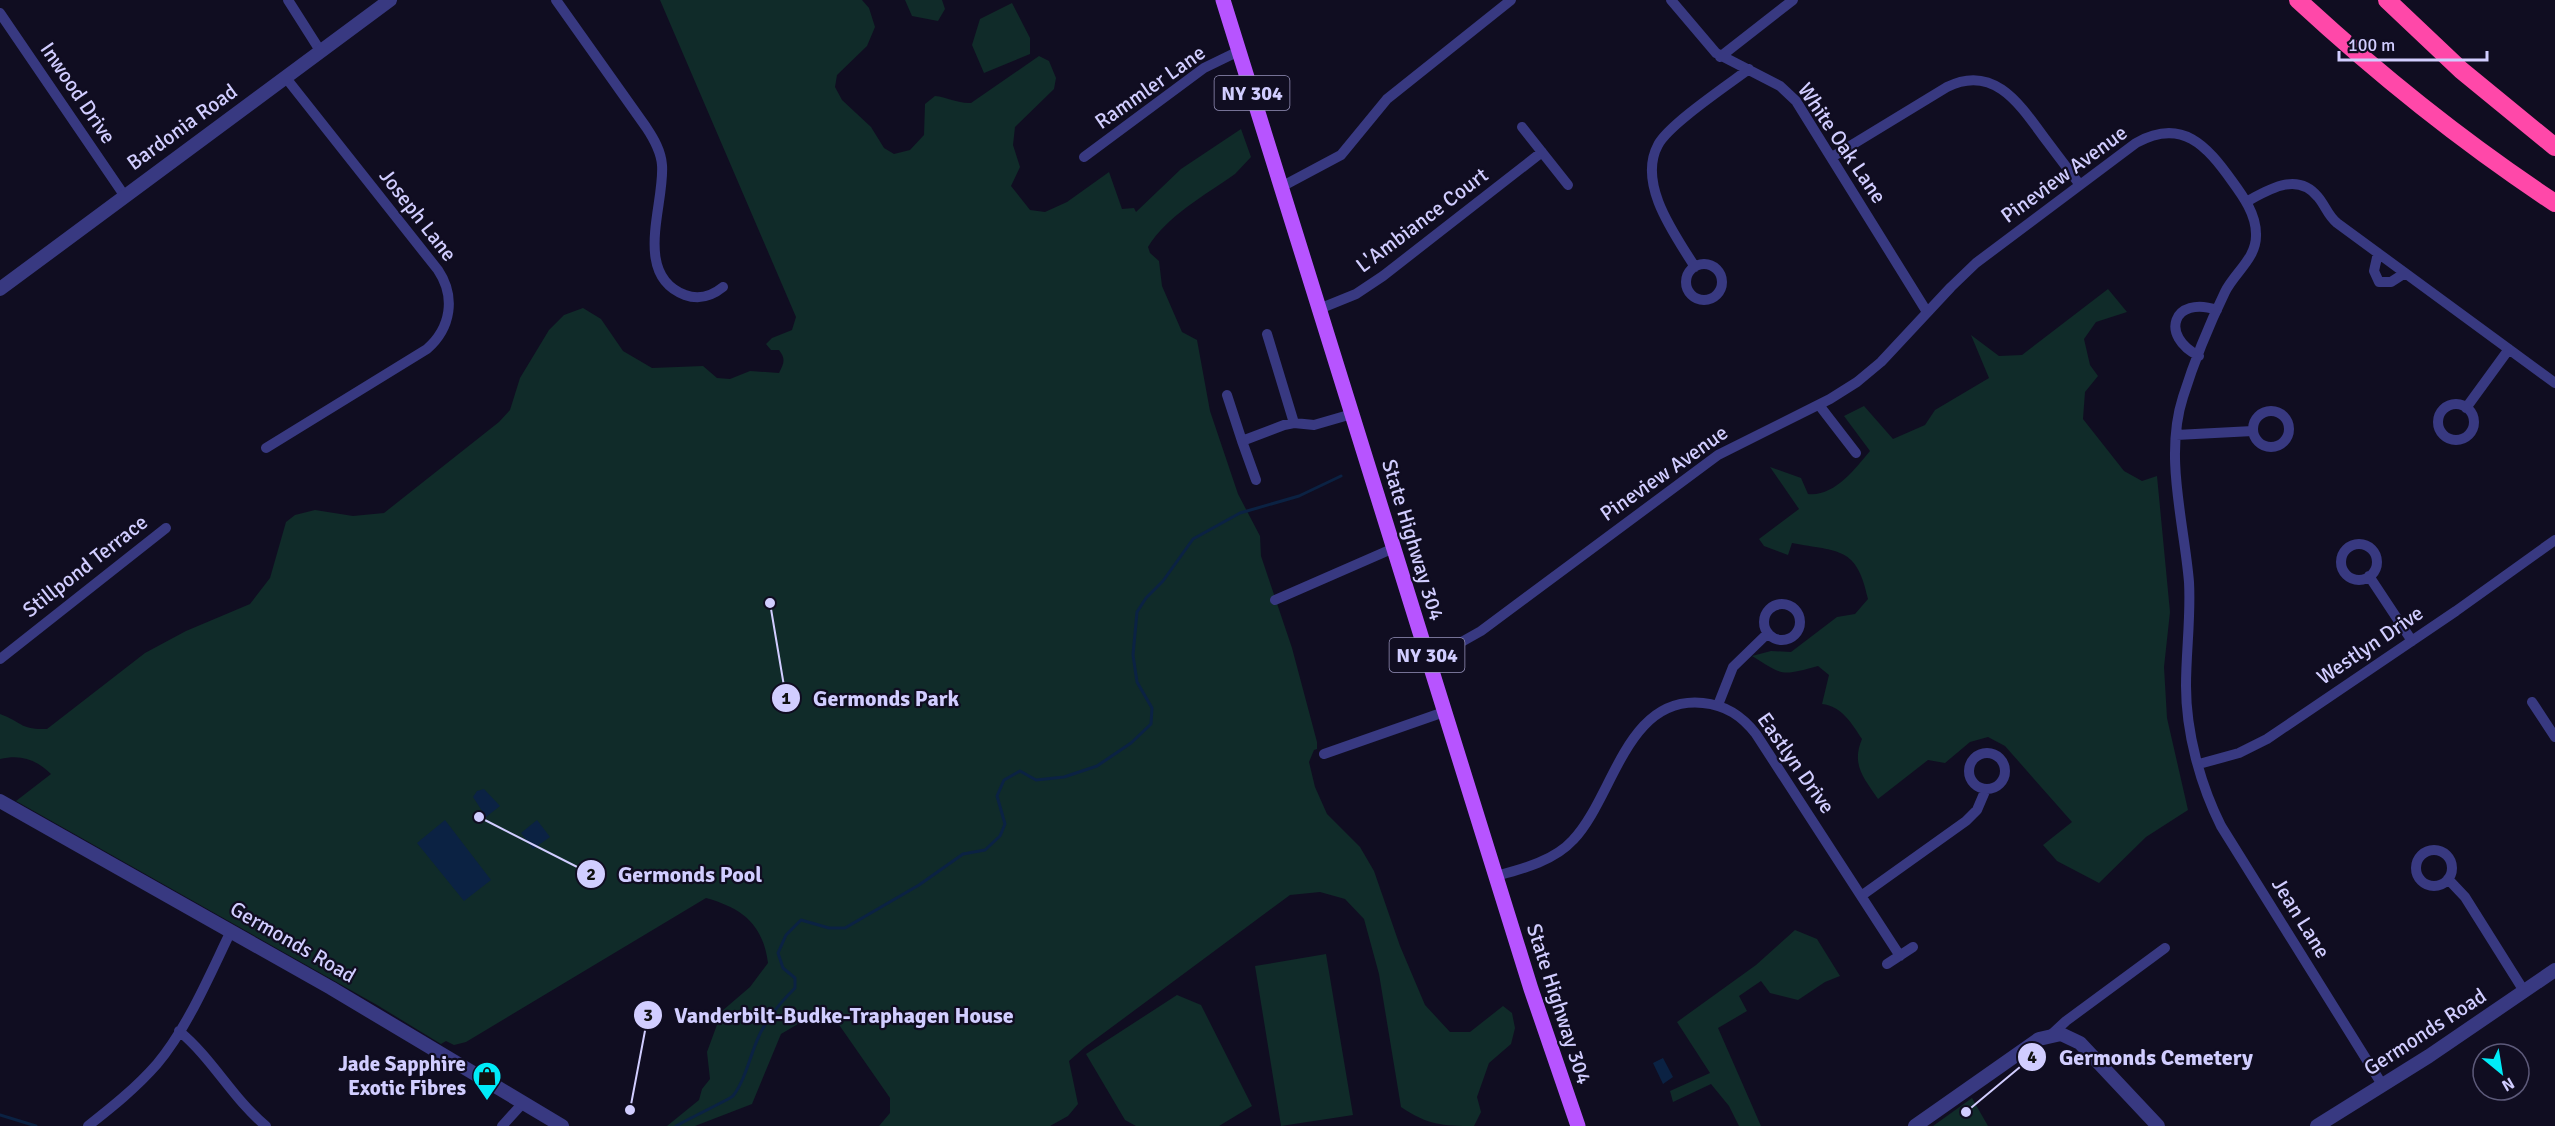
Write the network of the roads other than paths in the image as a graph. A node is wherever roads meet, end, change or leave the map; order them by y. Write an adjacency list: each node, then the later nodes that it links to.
1 (288, 0): 12 (street)
2 (390, 0): 12 (street, Bardonia Road)
3 (556, 0): 30 (street)
4 (1223, 0): 11 (main road, State Highway 304 / NY 304)
5 (1511, 0): 23 (street)
6 (1671, 0): 13 (street, White Oak Lane)
7 (1793, 0): 13 (street)
8 (2298, 0): 26 (highway)
9 (2386, 0): 17 (highway)
10 (0, 13): 24 (street, Inwood Drive)
11 (1239, 51): 19 (street, Rammler Lane); 23 (main road, State Highway 304 / NY 304)
12 (321, 52): 15 (street, Bardonia Road)
13 (1720, 57): 14 (street, White Oak Lane)
14 (1749, 69): 20 (street, White Oak Lane); 28 (street)
15 (286, 78): 24 (street, Bardonia Road); 47 (street, Joseph Lane)
16 (1522, 127): 18 (street)
17 (2555, 147)
18 (1542, 152): 21 (street); 32 (street, L'Ambiance Court)
19 (1084, 157)
20 (1832, 157): 22 (street); 34 (street, White Oak Lane)
21 (1568, 184)
22 (2080, 185): 25 (street, Pineview Avenue); 34 (street, Pineview Avenue)
23 (1281, 187): 32 (main road, State Highway 304 / NY 304)
24 (124, 195): 31 (street, Bardonia Road)
25 (2246, 202): 27 (street); 33 (street, Pineview Avenue)
26 (2555, 203)
27 (2378, 253): 29 (street); 29 (street)
28 (1695, 267)
29 (2405, 273): 36 (street)
30 (723, 287)
31 (0, 289)
32 (1319, 309): 42 (main road, State Highway 304 / NY 304)
33 (2217, 309): 37 (street, Pineview Avenue); 37 (street)
34 (1927, 312): 40 (street, Pineview Avenue)
35 (1267, 334): 43 (street)
36 (2509, 349): 38 (street); 41 (street)
37 (2199, 356): 45 (street, Pineview Avenue)
38 (2555, 383)
39 (1227, 395): 46 (street)
40 (1819, 405): 48 (street); 57 (street, Pineview Avenue)
41 (2466, 408)
42 (1352, 414): 43 (street); 52 (main road, State Highway 304 / NY 304)
43 (1294, 423): 46 (street)
44 (2253, 431): 45 (street)
45 (2176, 435): 64 (street, Pineview Avenue)
46 (1242, 441): 49 (street)
47 (266, 448)
48 (1856, 453)
49 (1256, 480)
50 (166, 528): 58 (street, Stillpond Terrace)
51 (2555, 540): 56 (street, Westlyn Drive)
52 (1394, 548): 54 (street); 57 (main road, State Highway 304 / NY 304)
53 (2369, 576): 56 (street)
54 (1275, 600)
55 (1768, 633): 60 (street)
56 (2412, 641): 64 (street, Westlyn Drive)
57 (1427, 655): 61 (main road, State Highway 304 / NY 304)
58 (0, 659)
59 (2532, 702): 62 (street)
60 (1718, 705): 67 (street, Eastlyn Drive); 69 (street, Eastlyn Drive)
61 (1444, 712): 63 (street); 67 (main road, State Highway 304 / NY 304)
62 (2555, 737)
63 (1324, 754)
64 (2199, 764): 79 (street, Jean Lane)
65 (1986, 789): 69 (street)
66 (0, 801): 70 (street, Germonds Road)
67 (1496, 876): 85 (main road, State Highway 304 / NY 304)
68 (2448, 879): 76 (street)
69 (1862, 896): 73 (street, Eastlyn Drive)
70 (231, 931): 77 (street); 80 (street, Germonds Road)
71 (1913, 947): 73 (street)
72 (2165, 948): 78 (street)
73 (1900, 956): 74 (street)
74 (1887, 964)
75 (2555, 970): 76 (street, Germonds Road)
76 (2524, 991): 79 (street, Germonds Road)
77 (179, 1031): 81 (street); 82 (street)
78 (2052, 1034): 86 (street); 87 (street)
79 (2383, 1086): 88 (street, Germonds Road)
80 (523, 1103): 83 (street); 84 (street, Germonds Road)
81 (88, 1126)
82 (266, 1126)
83 (502, 1126)
84 (562, 1126)
85 (1578, 1126)
86 (1915, 1126)
87 (2158, 1126)
88 (2317, 1126)

